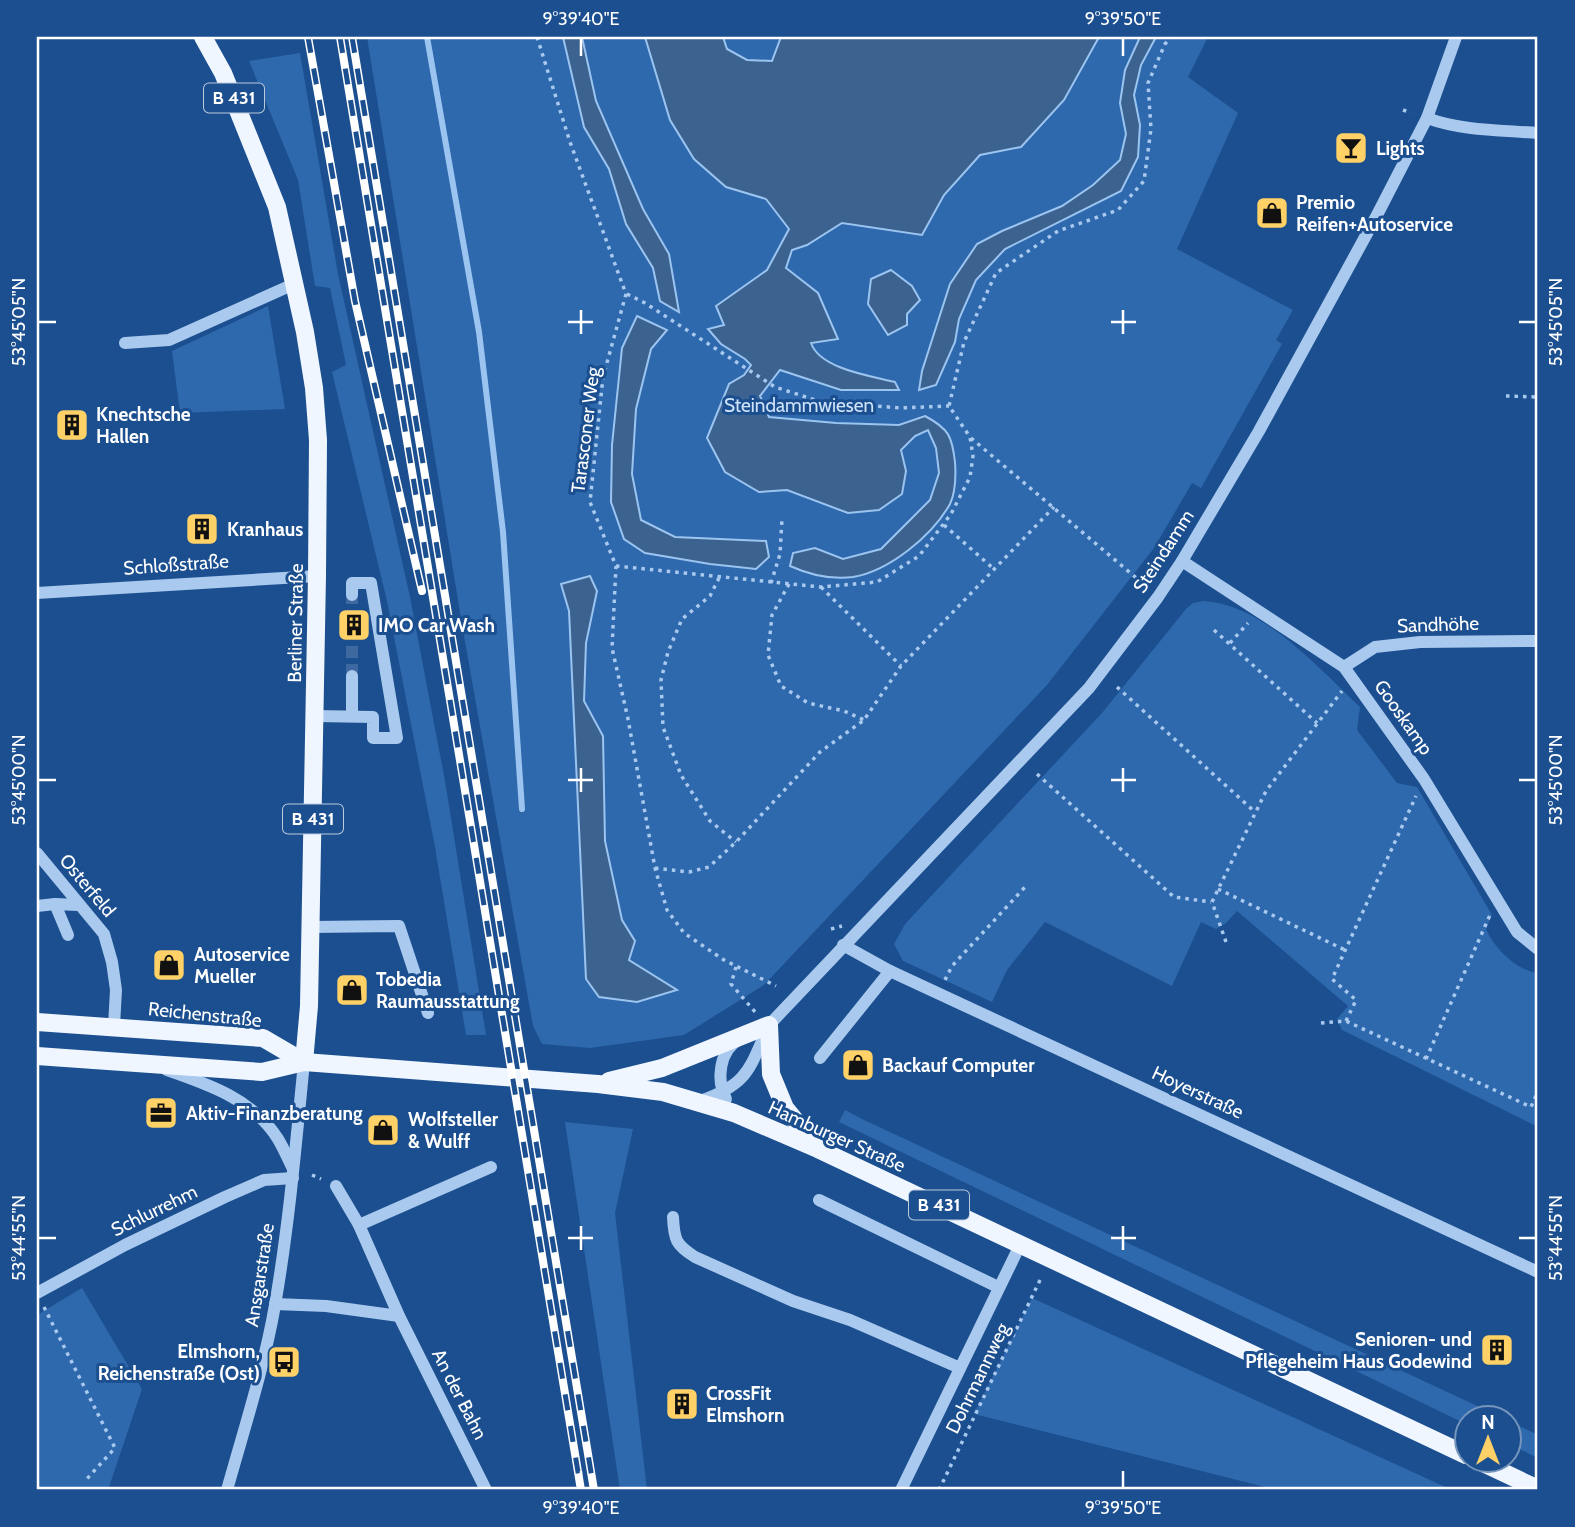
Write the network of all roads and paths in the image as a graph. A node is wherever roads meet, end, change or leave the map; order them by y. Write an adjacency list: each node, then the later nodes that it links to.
1 (203, 37): 7 (main road, Berliner Straße / B 431)
2 (537, 37): 8 (path)
3 (1171, 37): 12 (path)
4 (1456, 37): 5 (street, Steindamm)
5 (1427, 118): 6 (street); 17 (street, Steindamm)
6 (1538, 133)
7 (294, 284): 9 (street); 20 (main road, Berliner Straße / B 431)
8 (626, 294): 12 (path); 18 (path, Tarasconer Weg)
9 (125, 343)
10 (1506, 396): 11 (path)
11 (1538, 397)
12 (949, 406): 13 (path)
13 (970, 438): 14 (path); 16 (path)
14 (1054, 507): 19 (path); 22 (path)
15 (782, 519): 23 (path)
16 (943, 525): 19 (path); 25 (path)
17 (1182, 561): 28 (street, Gooskamp); 56 (street, Steindamm)
18 (616, 566): 21 (path); 45 (path, Tarasconer Weg)
19 (995, 570): 32 (path)
20 (317, 576): 26 (street, Schloßstraße); 36 (main road, Berliner Straße / B 431)
21 (719, 578): 23 (path); 43 (path)
22 (1140, 580)
23 (771, 583): 24 (path)
24 (789, 584): 25 (path); 38 (path)
25 (821, 587): 32 (path)
26 (37, 593)
27 (352, 595): 37 (street)
28 (1258, 611): 31 (path); 33 (street, Gooskamp)
29 (1214, 630): 31 (path)
30 (1538, 641): 33 (street, Sandhöhe)
31 (1230, 644): 39 (path)
32 (901, 666): 38 (path)
33 (1348, 672): 39 (path); 41 (street, Gooskamp)
34 (352, 677): 37 (street)
35 (1117, 687): 42 (path)
36 (315, 716): 37 (street); 53 (main road, Berliner Straße / B 431)
37 (352, 716)
38 (864, 720): 43 (path)
39 (1317, 723): 42 (path)
40 (1037, 774): 49 (path)
41 (1424, 779): 48 (street, Gooskamp); 57 (path)
42 (1255, 812): 47 (path)
43 (736, 842): 45 (path)
44 (37, 853): 51 (street, Osterfeld)
45 (655, 868): 59 (path, Tarasconer Weg)
46 (1026, 886): 62 (path)
47 (1218, 889): 49 (path); 57 (path)
48 (1497, 901): 58 (street, Gooskamp); 72 (path)
49 (1212, 902): 55 (path)
50 (55, 904): 51 (street); 52 (street); 54 (street)
51 (78, 905): 69 (street, Osterfeld)
52 (37, 906)
53 (311, 927): 64 (street); 73 (main road, Berliner Straße / B 431)
54 (68, 935)
55 (1226, 942)
56 (843, 946): 60 (street, Hoyerstraße); 68 (street, Steindamm)
57 (1345, 950): 65 (path)
58 (1538, 950)
59 (736, 966): 61 (path, Tarasconer Weg); 63 (path)
60 (890, 971): 62 (street, Hoyerstraße); 71 (street)
61 (776, 986)
62 (939, 994): 88 (street, Hoyerstraße)
63 (748, 1006)
64 (428, 1013)
65 (1346, 1021): 67 (path); 72 (path)
66 (37, 1022): 69 (main road, Reichenstraße / B 431)
67 (1321, 1023)
68 (769, 1025): 75 (main road); 77 (street, Steindamm); 77 (street, Steindamm); 80 (main road)
69 (114, 1026): 73 (main road, Reichenstraße / B 431)
70 (37, 1055): 74 (main road, B 431)
71 (820, 1058)
72 (1426, 1059): 76 (path)
73 (304, 1062): 74 (main road, B 431); 75 (main road, Hamburger Straße / B 431); 82 (street, Ansgarstraße)
74 (147, 1063): 82 (street)
75 (598, 1084): 78 (main road, Hamburger Straße / B 431)
76 (1538, 1091)
77 (723, 1093): 78 (street, Steindamm); 79 (street, Steindamm)
78 (700, 1101): 79 (main road, Hamburger Straße / B 431)
79 (734, 1113): 80 (main road, Hamburger Straße / B 431)
80 (818, 1149): 87 (main road, Hamburger Straße / B 431)
81 (491, 1167): 86 (street)
82 (293, 1173): 91 (street, Schlurrehm); 92 (street, Ansgarstraße)
83 (336, 1186): 86 (street, An der Bahn)
84 (819, 1200): 90 (street)
85 (673, 1217): 94 (street)
86 (359, 1225): 93 (street, An der Bahn)
87 (1021, 1243): 90 (street); 95 (main road, Hamburger Straße / B 431)
88 (1538, 1272)
89 (1041, 1278): 102 (path, Dohrmannweg)
90 (998, 1287): 94 (street)
91 (40, 1299): 97 (path)
92 (275, 1304): 93 (street); 99 (street, Ansgarstraße)
93 (399, 1316): 100 (street, An der Bahn)
94 (960, 1368): 101 (street)
95 (1452, 1448)
96 (1505, 1474): 98 (main road)
97 (84, 1482)
98 (1538, 1489)
99 (227, 1490)
100 (486, 1490)
101 (901, 1490)
102 (939, 1490)

